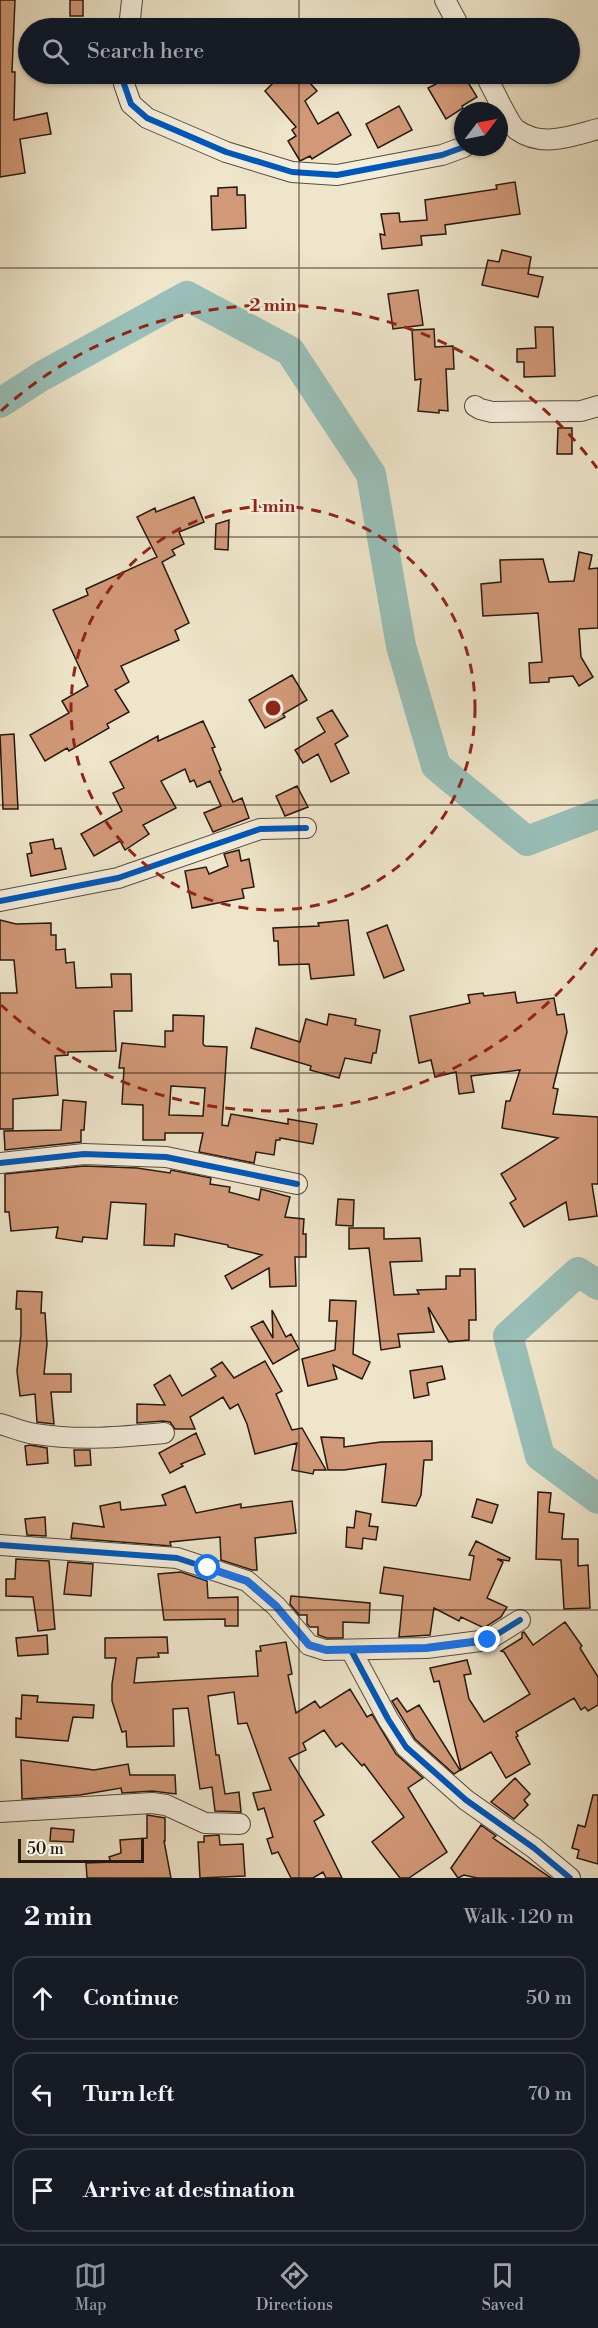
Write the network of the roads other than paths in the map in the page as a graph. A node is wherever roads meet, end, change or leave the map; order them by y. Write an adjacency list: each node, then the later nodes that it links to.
1 (132, 0): 3 (street)
2 (445, 0): 4 (street)
3 (130, 18)
4 (455, 18)
5 (124, 84): 10 (street)
6 (489, 84): 7 (street)
7 (495, 102)
8 (598, 129): 9 (street)
9 (508, 133)
10 (454, 151)
11 (476, 406): 12 (street)
12 (598, 406)
13 (306, 828): 14 (street)
14 (0, 901)
15 (0, 1163): 16 (street)
16 (297, 1184)
17 (0, 1424): 18 (street)
18 (164, 1433)
19 (0, 1545): 21 (street)
20 (520, 1620): 21 (street)
21 (351, 1650): 24 (street)
22 (0, 1812): 23 (street)
23 (240, 1824)
24 (570, 1878)

